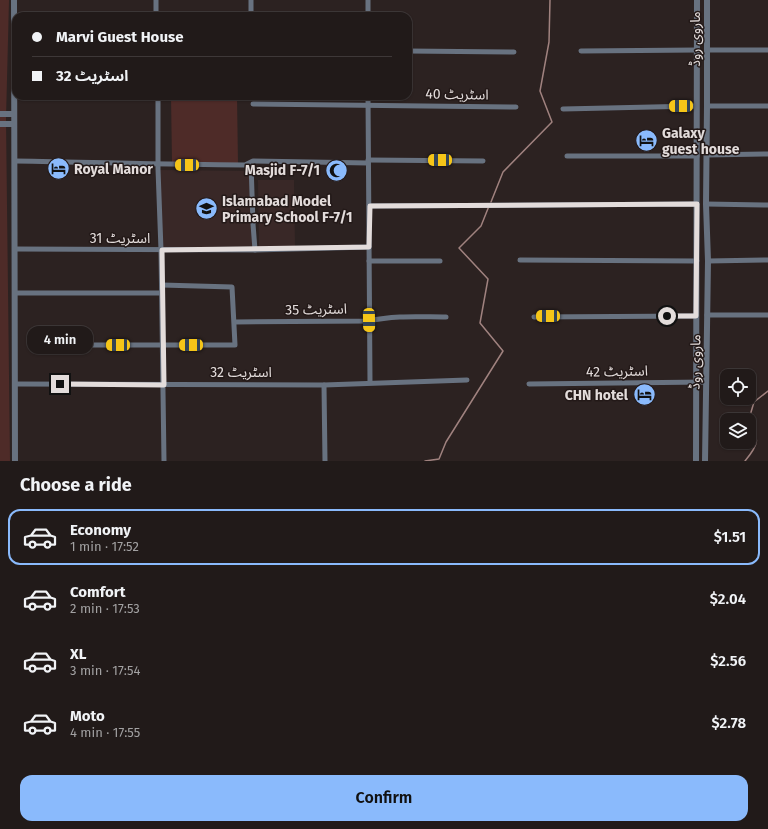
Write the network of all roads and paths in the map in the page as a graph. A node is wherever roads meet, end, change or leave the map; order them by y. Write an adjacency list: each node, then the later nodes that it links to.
1 (14, 0): 7 (street)
2 (156, 0): 8 (street)
3 (251, 0): 9 (street)
4 (368, 0): 10 (street)
5 (697, 0): 11 (street, ماروی روڈ)
6 (707, 0): 12 (street, ماروی روڈ)
7 (14, 12)
8 (156, 12)
9 (252, 12)
10 (368, 12)
11 (697, 50): 12 (street); 15 (street); 22 (street, ماروی روڈ)
12 (707, 50): 13 (street); 23 (street, ماروی روڈ)
13 (768, 50)
14 (412, 51): 16 (street)
15 (581, 51)
16 (514, 52)
17 (14, 100): 28 (street)
18 (158, 100): 39 (street)
19 (368, 100): 21 (street)
20 (253, 104): 21 (street, اسٹریٹ 40)
21 (368, 105): 25 (street, اسٹریٹ 40); 37 (street)
22 (696, 106): 23 (street); 26 (street); 34 (street, ماروی روڈ)
23 (707, 106): 24 (street); 32 (street, ماروی روڈ)
24 (768, 106)
25 (516, 107)
26 (563, 108)
27 (0, 114): 28 (street)
28 (14, 114): 30 (street)
29 (0, 124): 30 (street)
30 (14, 124): 35 (street)
31 (768, 154): 32 (street)
32 (706, 155): 34 (street); 41 (street, ماروی روڈ)
33 (567, 156): 34 (street)
34 (697, 156): 40 (street, ماروی روڈ)
35 (15, 161): 39 (street); 45 (street)
36 (483, 161): 37 (street)
37 (368, 162): 38 (street); 43 (street)
38 (251, 163): 39 (street); 47 (street)
39 (158, 165): 46 (street)
40 (697, 204): 41 (street); 43 (street); 52 (street, ماروی روڈ)
41 (706, 204): 42 (street); 53 (street, ماروی روڈ)
42 (768, 205)
43 (370, 206): 44 (street)
44 (369, 247): 47 (street, اسٹریٹ 31); 48 (street)
45 (16, 249): 46 (street, اسٹریٹ 31); 55 (street)
46 (162, 250): 47 (street, اسٹریٹ 31); 54 (street)
47 (255, 250)
48 (370, 260): 51 (street); 62 (street)
49 (520, 260): 52 (street)
50 (768, 260): 53 (street)
51 (440, 261)
52 (696, 261): 53 (street); 59 (street, ماروی روڈ)
53 (708, 261): 57 (street, ماروی روڈ)
54 (162, 285): 56 (street); 63 (street)
55 (15, 293): 56 (street); 70 (street)
56 (162, 293): 65 (street)
57 (707, 315): 58 (street); 59 (street); 69 (street, ماروی روڈ)
58 (768, 315)
59 (696, 316): 61 (street); 68 (street, ماروی روڈ)
60 (446, 317): 62 (street, اسٹریٹ 35)
61 (534, 317)
62 (369, 320): 63 (street, اسٹریٹ 35); 67 (street)
63 (235, 322): 65 (street)
64 (73, 345): 65 (street)
65 (162, 345): 72 (street)
66 (466, 380): 67 (street, اسٹریٹ 32)
67 (370, 382): 73 (street, اسٹریٹ 32)
68 (696, 382): 69 (street, اسٹریٹ 42); 71 (street, اسٹریٹ 42); 77 (street, ماروی روڈ)
69 (706, 382): 78 (street, ماروی روڈ)
70 (15, 384): 72 (street, اسٹریٹ 32); 74 (street)
71 (529, 384)
72 (164, 385): 73 (street, اسٹریٹ 32); 75 (street)
73 (324, 385): 76 (street)
74 (15, 461)
75 (164, 461)
76 (326, 461)
77 (696, 461)
78 (706, 461)

